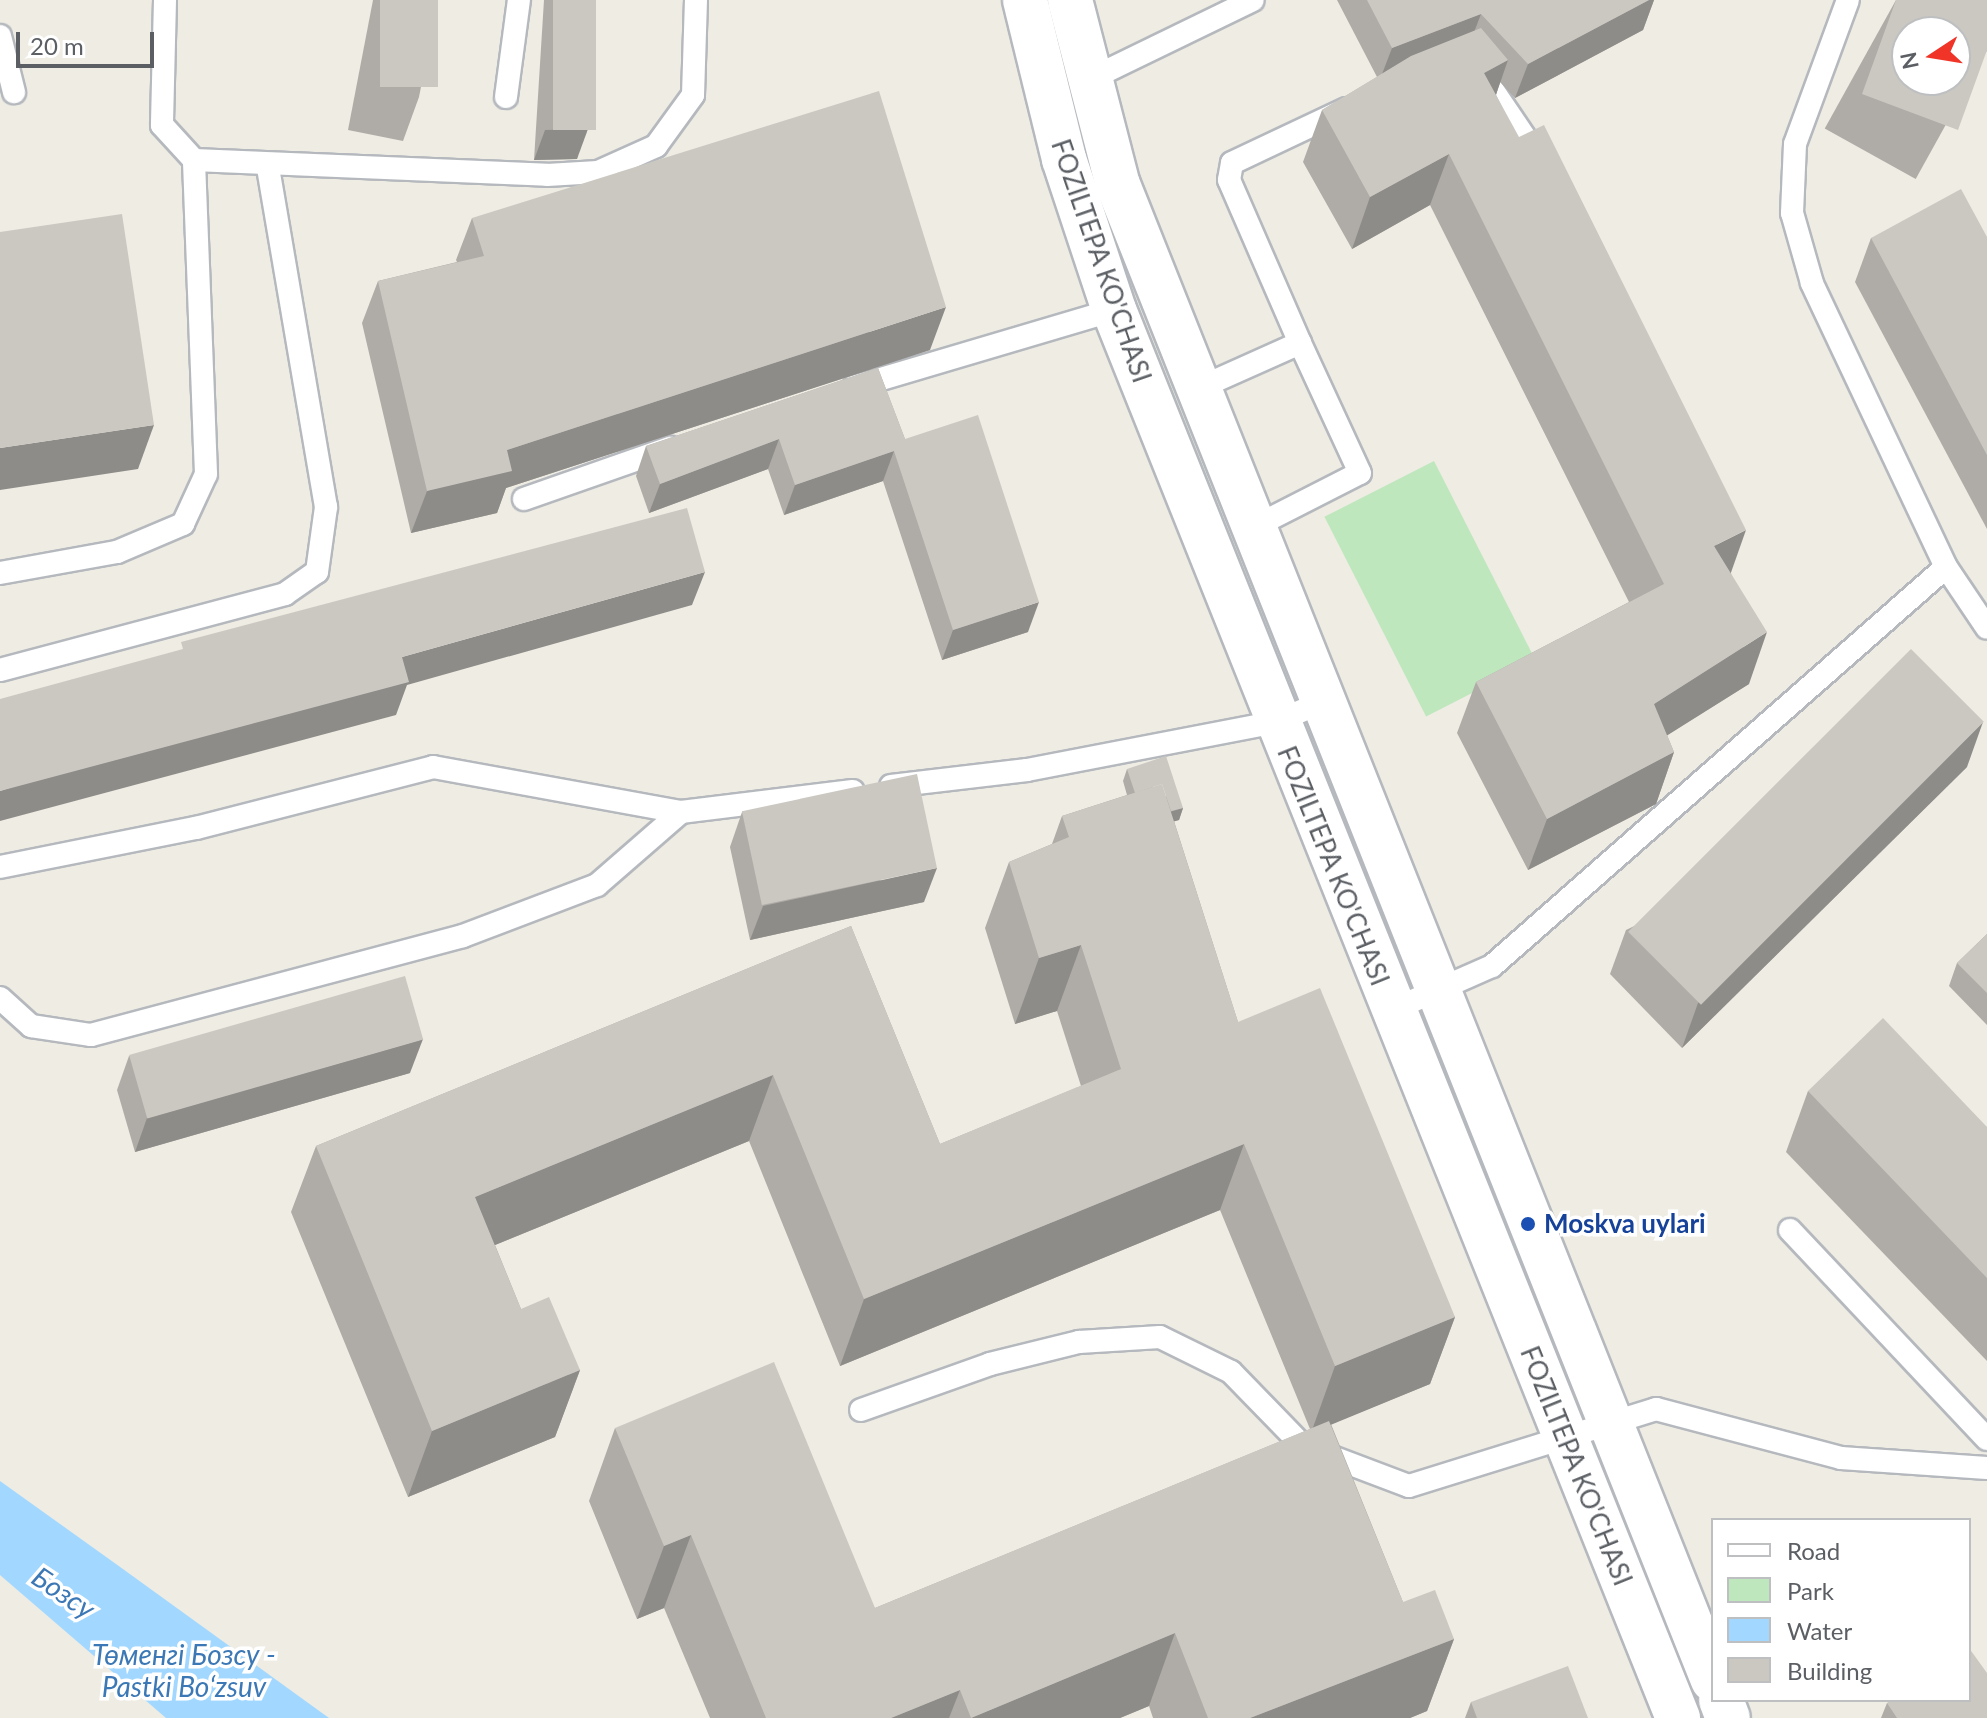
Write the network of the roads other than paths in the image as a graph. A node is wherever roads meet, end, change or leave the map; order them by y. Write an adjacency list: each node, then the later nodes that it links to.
1 (165, 0): 14 (lane)
2 (519, 0): 12 (lane)
3 (696, 0): 15 (lane)
4 (1025, 0): 17 (main road, FOZILTEPA KO'CHASI)
5 (1070, 0): 10 (main road, FOZILTEPA KO'CHASI)
6 (1253, 0): 10 (lane)
7 (1848, 0): 24 (lane)
8 (0, 36): 11 (lane)
9 (1459, 62): 16 (lane)
10 (1088, 80): 19 (main road, FOZILTEPA KO'CHASI)
11 (14, 92)
12 (506, 97)
13 (1365, 101): 18 (lane)
14 (194, 160): 15 (lane); 25 (lane)
15 (268, 168): 27 (lane)
16 (1548, 176)
17 (1114, 310): 20 (lane); 29 (main road, FOZILTEPA KO'CHASI)
18 (1300, 343): 19 (lane); 23 (lane)
19 (1197, 389): 23 (main road, FOZILTEPA KO'CHASI)
20 (832, 394)
21 (688, 442): 22 (lane)
22 (524, 499)
23 (1252, 528): 28 (main road, FOZILTEPA KO'CHASI)
24 (1946, 567): 26 (lane); 32 (lane)
25 (0, 573)
26 (1987, 628)
27 (0, 670)
28 (1320, 703): 29 (lane); 32 (main road, FOZILTEPA KO'CHASI)
29 (1276, 722): 30 (lane); 34 (main road, FOZILTEPA KO'CHASI)
30 (681, 812): 31 (lane); 33 (lane)
31 (0, 867)
32 (1435, 992): 34 (lane); 37 (main road, FOZILTEPA KO'CHASI)
33 (0, 998)
34 (1390, 1011): 39 (main road, FOZILTEPA KO'CHASI)
35 (1790, 1230): 38 (lane)
36 (861, 1410): 39 (lane)
37 (1612, 1424): 39 (lane); 40 (lane); 41 (main road, FOZILTEPA KO'CHASI)
38 (1987, 1439)
39 (1566, 1441): 42 (main road, FOZILTEPA KO'CHASI)
40 (1987, 1468)
41 (1711, 1675)
42 (1678, 1718)

